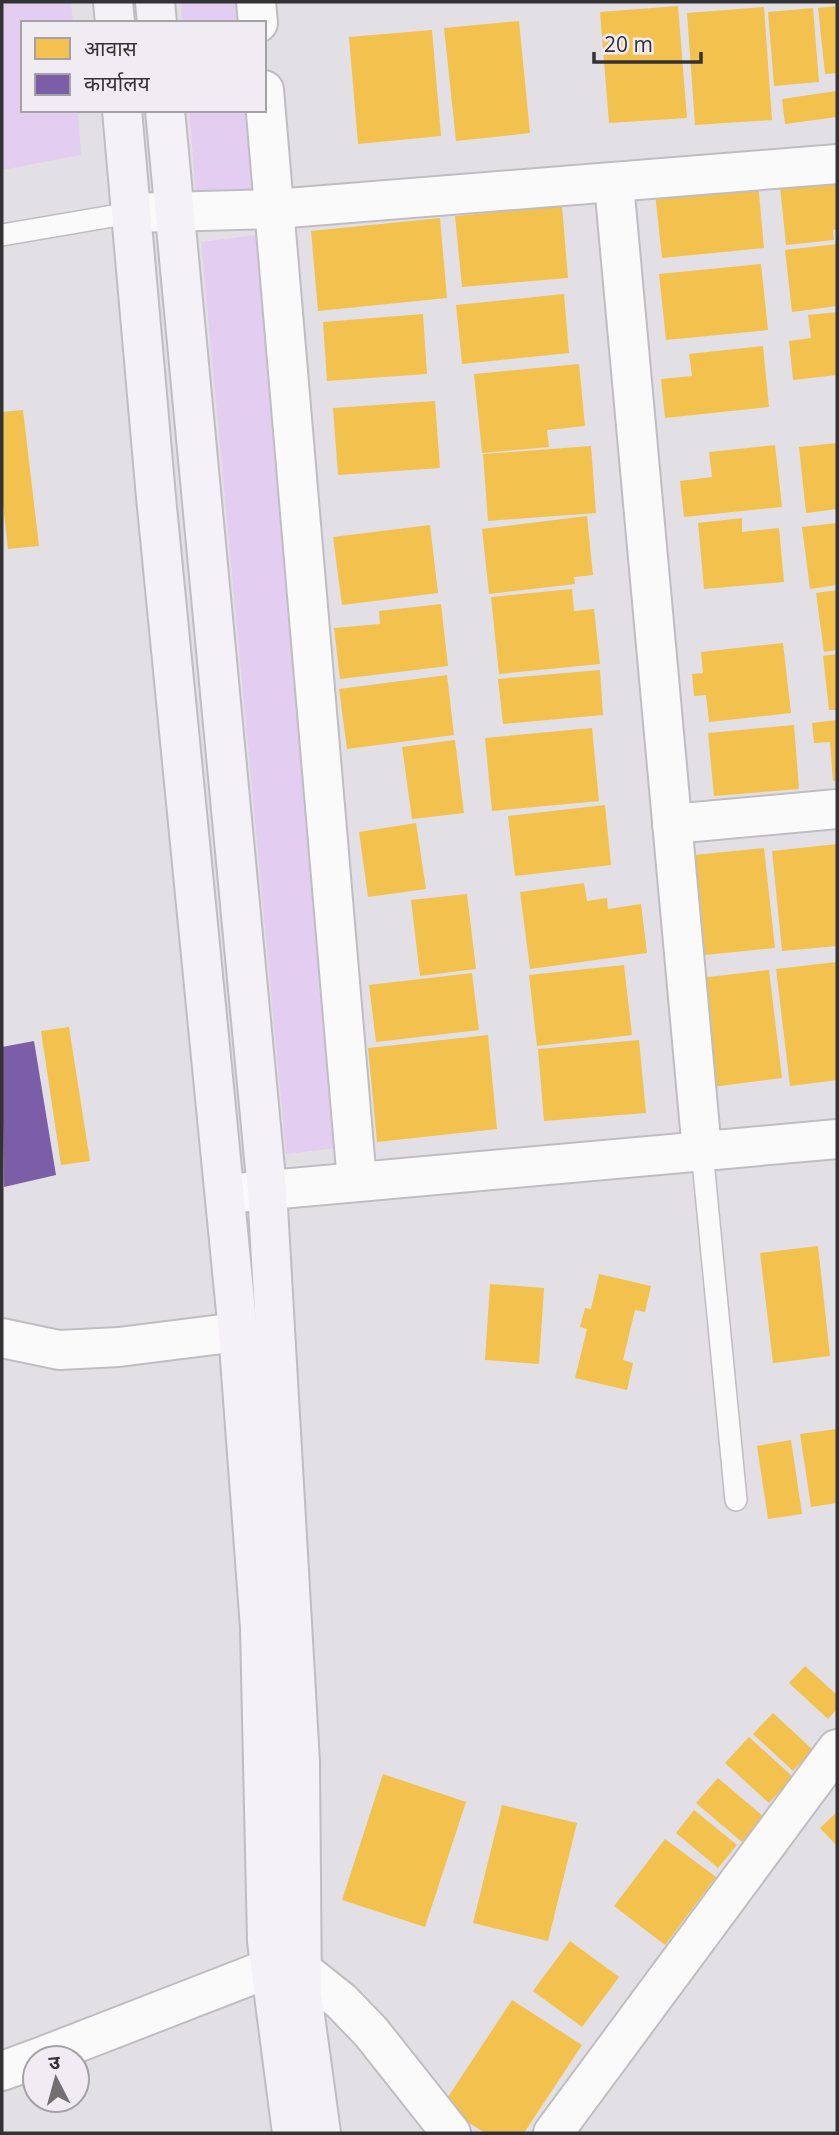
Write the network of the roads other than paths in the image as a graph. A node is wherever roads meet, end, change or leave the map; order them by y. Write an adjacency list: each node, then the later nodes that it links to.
1 (113, 2): 4 (main road)
2 (155, 2): 5 (main road)
3 (256, 2): 6 (street)
4 (115, 21)
5 (157, 21)
6 (258, 21)
7 (122, 112): 13 (main road)
8 (165, 112): 14 (main road)
9 (266, 112): 12 (street)
10 (837, 164): 11 (street)
11 (614, 184): 12 (street); 17 (street)
12 (275, 209): 14 (street); 20 (street)
13 (130, 213): 14 (street); 15 (lane); 22 (main road)
14 (175, 213): 21 (main road)
15 (2, 235)
16 (837, 808): 17 (street)
17 (672, 824): 19 (street)
18 (837, 1139): 19 (street)
19 (702, 1151): 20 (street); 25 (lane)
20 (357, 1182): 21 (street)
21 (267, 1190): 22 (street); 27 (main road)
22 (225, 1194): 23 (main road)
23 (238, 1332): 24 (street); 27 (main road)
24 (2, 1338)
25 (736, 1500)
26 (835, 1756): 34 (street)
27 (286, 1969): 28 (street); 31 (main road); 32 (main road); 33 (street)
28 (78, 2044)
29 (21, 2064): 30 (street)
30 (2, 2071)
31 (292, 2133)
32 (321, 2133)
33 (451, 2133)
34 (553, 2133)

